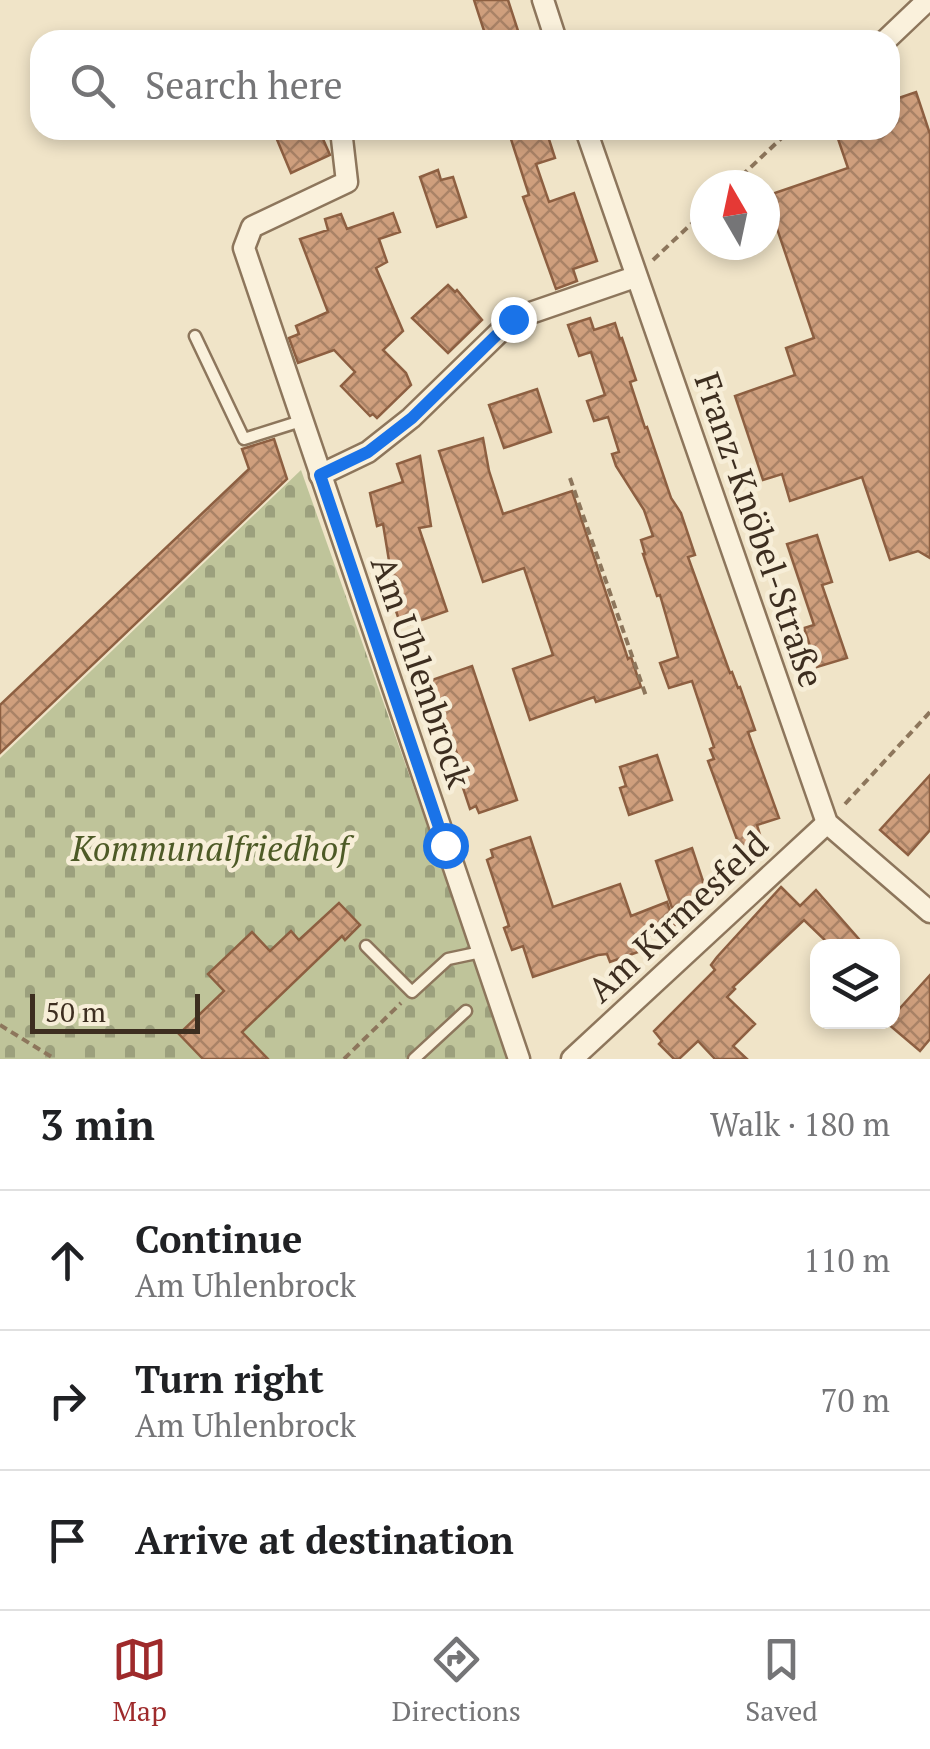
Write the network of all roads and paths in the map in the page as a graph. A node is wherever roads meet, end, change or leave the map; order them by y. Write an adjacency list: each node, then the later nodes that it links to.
1 (543, 0): 3 (street)
2 (928, 0): 4 (street)
3 (553, 30)
4 (896, 30)
5 (342, 140): 12 (street, Am Uhlenbrock)
6 (589, 140): 10 (street, Franz-Knöbel-Straße)
7 (779, 140): 8 (path)
8 (748, 170)
9 (690, 225): 10 (path)
10 (635, 277): 13 (street); 17 (street, Franz-Knöbel-Straße)
11 (195, 336): 12 (lane)
12 (301, 420): 13 (street, Am Uhlenbrock)
13 (320, 475): 20 (street, Am Uhlenbrock)
14 (570, 478): 15 (path)
15 (646, 700)
16 (930, 712): 17 (path)
17 (827, 823): 18 (street, Franz-Knöbel-Straße); 28 (street, Am Kirmesfeld)
18 (930, 912)
19 (366, 946): 21 (lane)
20 (481, 952): 21 (lane); 27 (street, Am Uhlenbrock)
21 (412, 992): 25 (path)
22 (466, 1011): 26 (lane)
23 (0, 1026): 24 (path)
24 (54, 1059)
25 (344, 1059)
26 (414, 1059)
27 (519, 1059)
28 (572, 1059)

